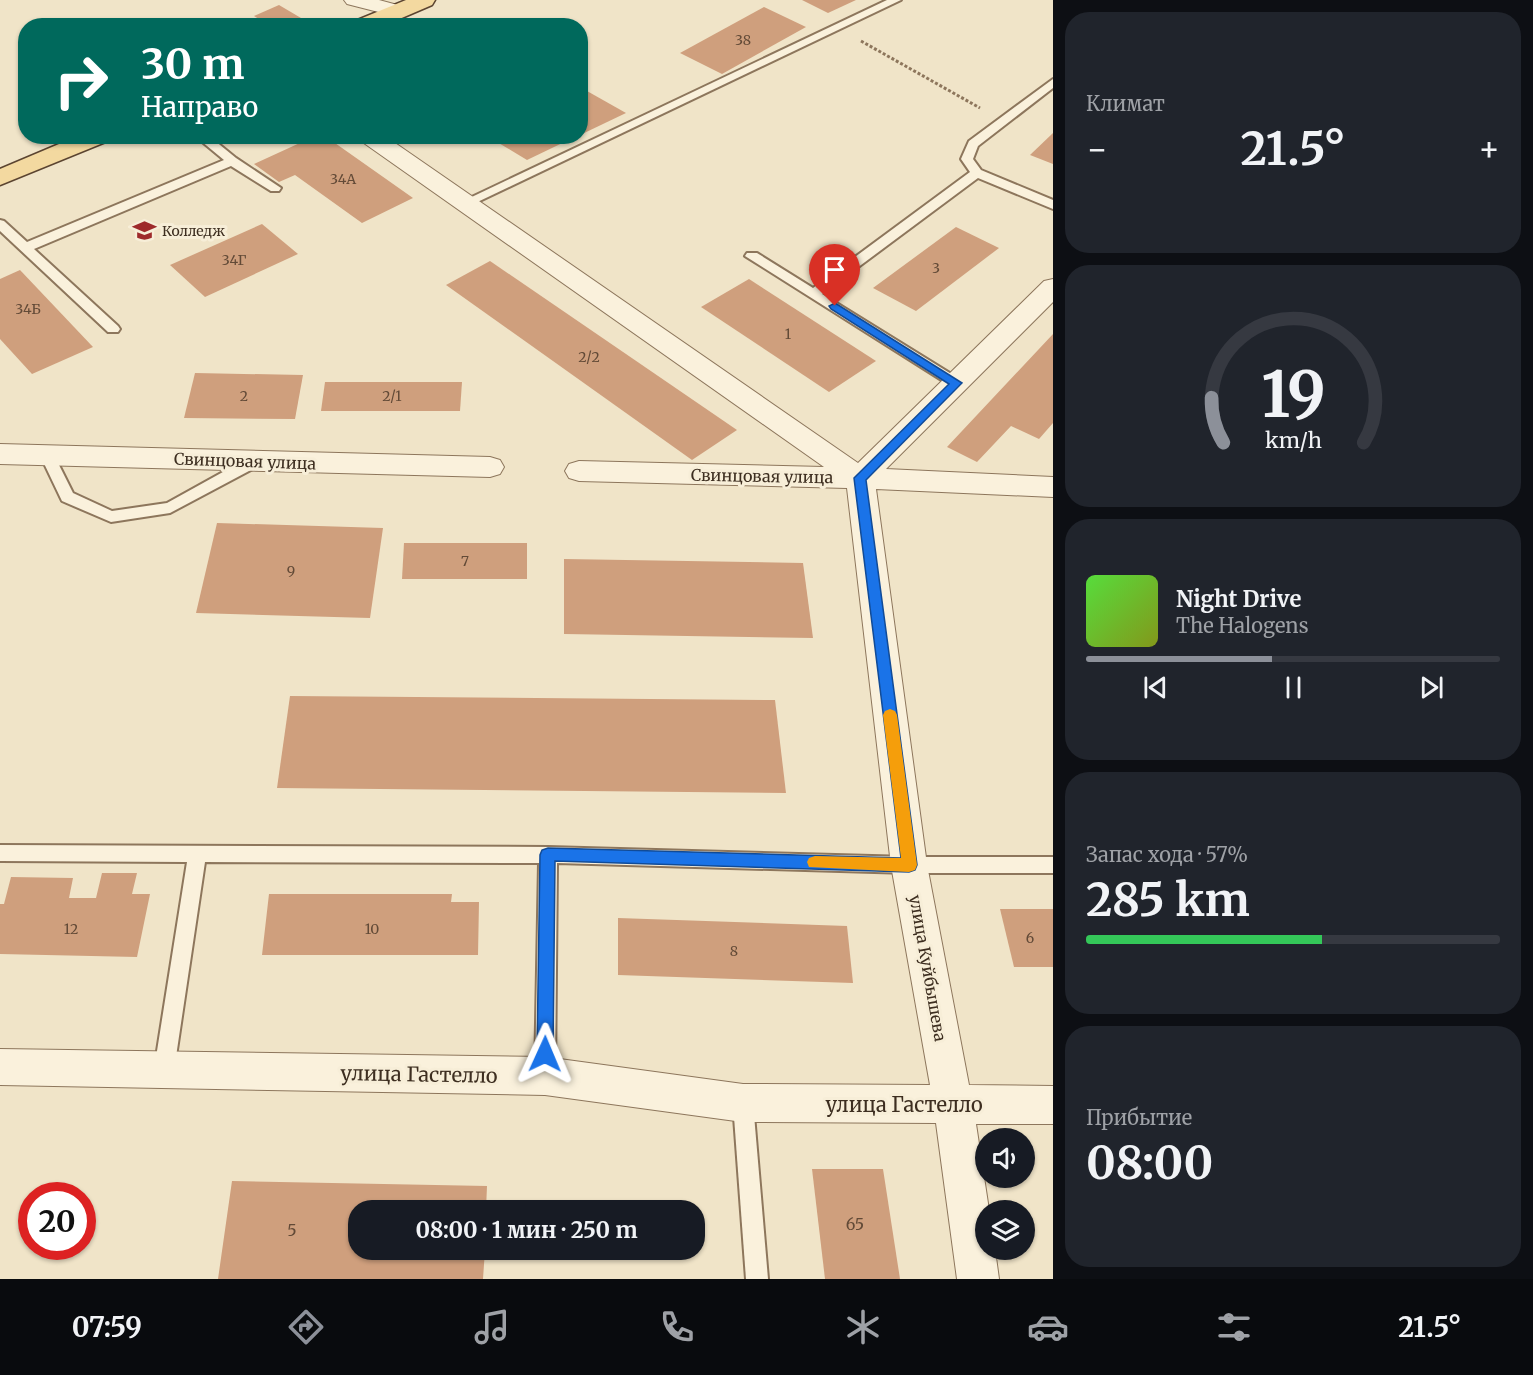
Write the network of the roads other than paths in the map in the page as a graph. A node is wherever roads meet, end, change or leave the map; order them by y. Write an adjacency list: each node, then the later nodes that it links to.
1 (354, 0): 4 (street)
2 (424, 0): 4 (main road)
3 (896, 0): 14 (lane)
4 (398, 11): 5 (main road)
5 (382, 18)
6 (1053, 82): 11 (lane)
7 (81, 144): 12 (main road)
8 (211, 144): 10 (lane)
9 (380, 144): 14 (street)
10 (232, 161): 13 (lane); 17 (lane)
11 (977, 173): 15 (lane); 20 (lane)
12 (0, 178)
13 (275, 188)
14 (464, 204): 28 (street)
15 (1053, 206)
16 (0, 224): 17 (lane)
17 (27, 247): 21 (lane)
18 (752, 256): 20 (lane)
19 (1053, 287): 22 (street)
20 (814, 293): 22 (lane)
21 (113, 329)
22 (956, 383): 28 (street)
23 (0, 454): 24 (street, Свинцовая улица)
24 (47, 455): 25 (street, Свинцовая улица); 25 (lane)
25 (255, 461): 26 (street, Свинцовая улица)
26 (490, 467)
27 (579, 471): 28 (street, Свинцовая улица)
28 (860, 478): 29 (street, Свинцовая улица); 33 (street, улица Куйбышева)
29 (1053, 487)
30 (0, 853): 31 (lane)
31 (197, 854): 32 (lane); 36 (lane)
32 (548, 855): 33 (lane); 37 (lane)
33 (909, 865): 34 (lane); 39 (street, улица Куйбышева)
34 (1053, 865)
35 (0, 1067): 36 (street, улица Гастелло)
36 (164, 1070): 37 (street, улица Гастелло)
37 (545, 1076): 38 (street, улица Гастелло)
38 (743, 1103): 39 (street, улица Гастелло); 41 (lane)
39 (953, 1104): 40 (street, улица Гастелло); 42 (street, улица Куйбышева)
40 (1053, 1105)
41 (757, 1279)
42 (978, 1279)

